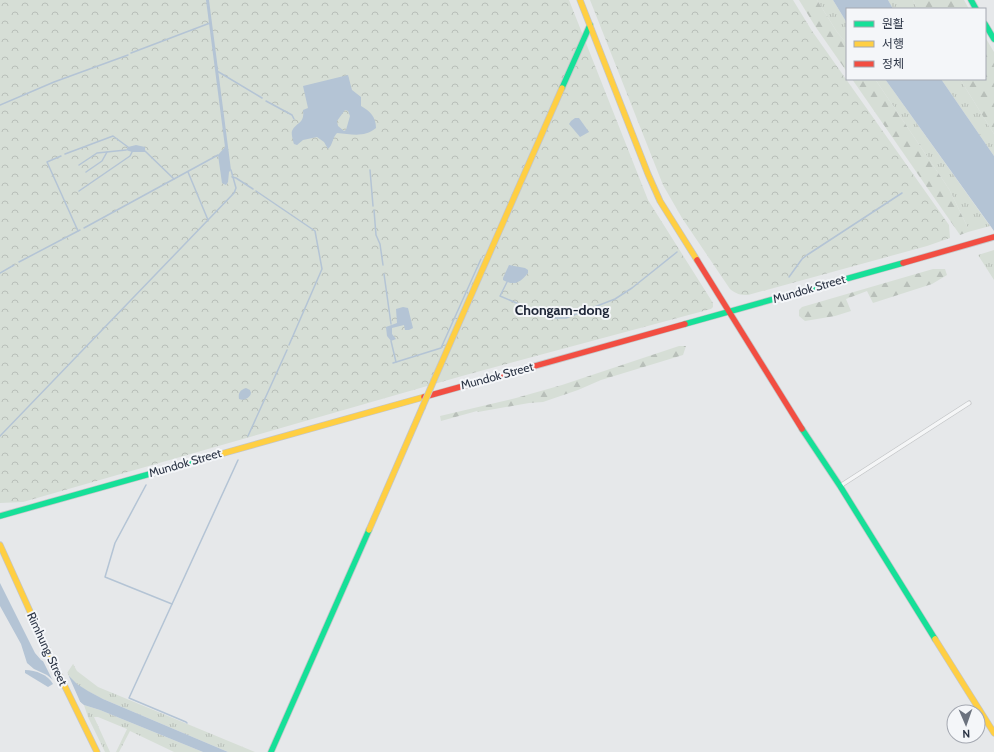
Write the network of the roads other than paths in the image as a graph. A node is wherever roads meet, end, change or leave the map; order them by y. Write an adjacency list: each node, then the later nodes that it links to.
1 (580, 0): 2 (street)
2 (590, 25): 6 (street); 13 (street, bridge)
3 (986, 26): 4 (street)
4 (994, 39)
5 (994, 237): 6 (street, Mundok Street)
6 (730, 311): 8 (street); 9 (street, Mundok Street)
7 (969, 403): 8 (street)
8 (840, 486): 11 (street)
9 (0, 516)
10 (0, 545): 12 (street, Rimhung Street)
11 (994, 733)
12 (97, 752)
13 (271, 752)

